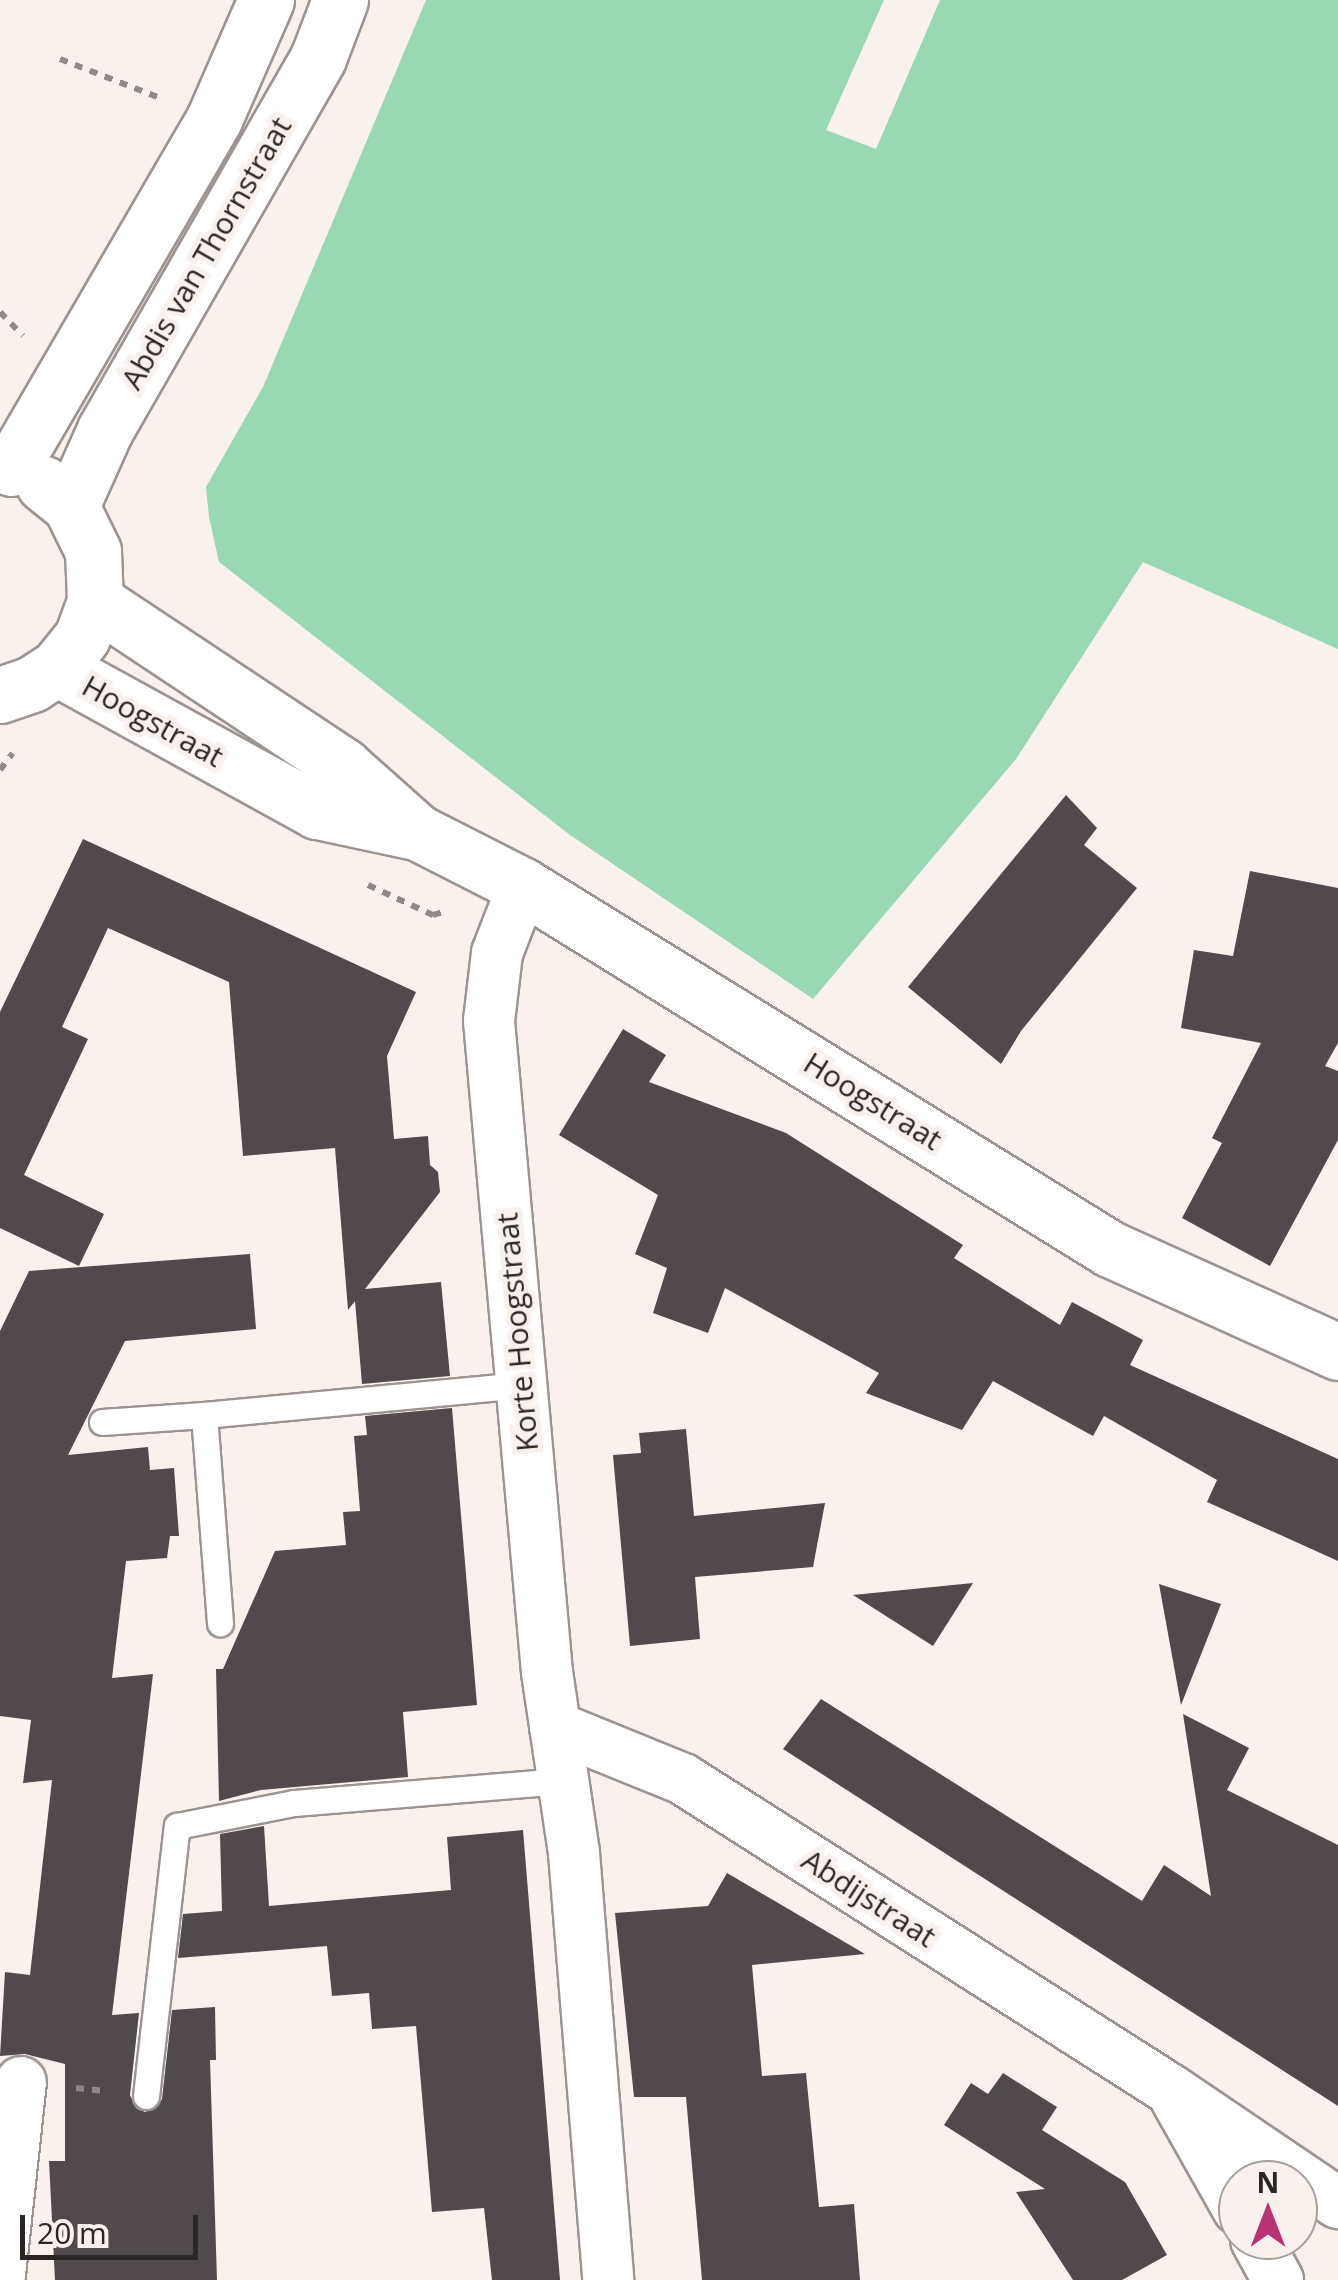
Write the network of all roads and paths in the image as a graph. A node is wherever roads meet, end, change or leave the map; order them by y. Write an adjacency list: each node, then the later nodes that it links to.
1 (266, 0): 7 (street, Abdis van Thornstraat)
2 (340, 0): 8 (street, Abdis van Thornstraat)
3 (60, 59): 4 (path)
4 (175, 104)
5 (0, 312): 6 (path)
6 (19, 334)
7 (6, 467): 8 (street)
8 (71, 506): 9 (street)
9 (95, 601): 10 (street); 14 (street, Hoogstraat)
10 (57, 668): 11 (street); 14 (street, Hoogstraat)
11 (0, 694)
12 (25, 749): 13 (path)
13 (0, 770)
14 (418, 832): 15 (street, Hoogstraat)
15 (524, 886): 16 (street, Hoogstraat); 17 (street, Korte Hoogstraat)
16 (1338, 1352)
17 (522, 1386): 18 (lane); 21 (street, Korte Hoogstraat)
18 (204, 1415): 19 (lane); 20 (lane)
19 (102, 1422)
20 (220, 1623)
21 (555, 1727): 22 (street, Korte Hoogstraat); 24 (street, Abdijstraat)
22 (564, 1781): 25 (lane); 29 (street, Korte Hoogstraat)
23 (21, 2082): 28 (street)
24 (1171, 2090): 26 (street, Abdijstraat); 27 (street, Abdijstraat)
25 (146, 2096)
26 (1218, 2173)
27 (1338, 2203)
28 (0, 2274)
29 (608, 2280)

